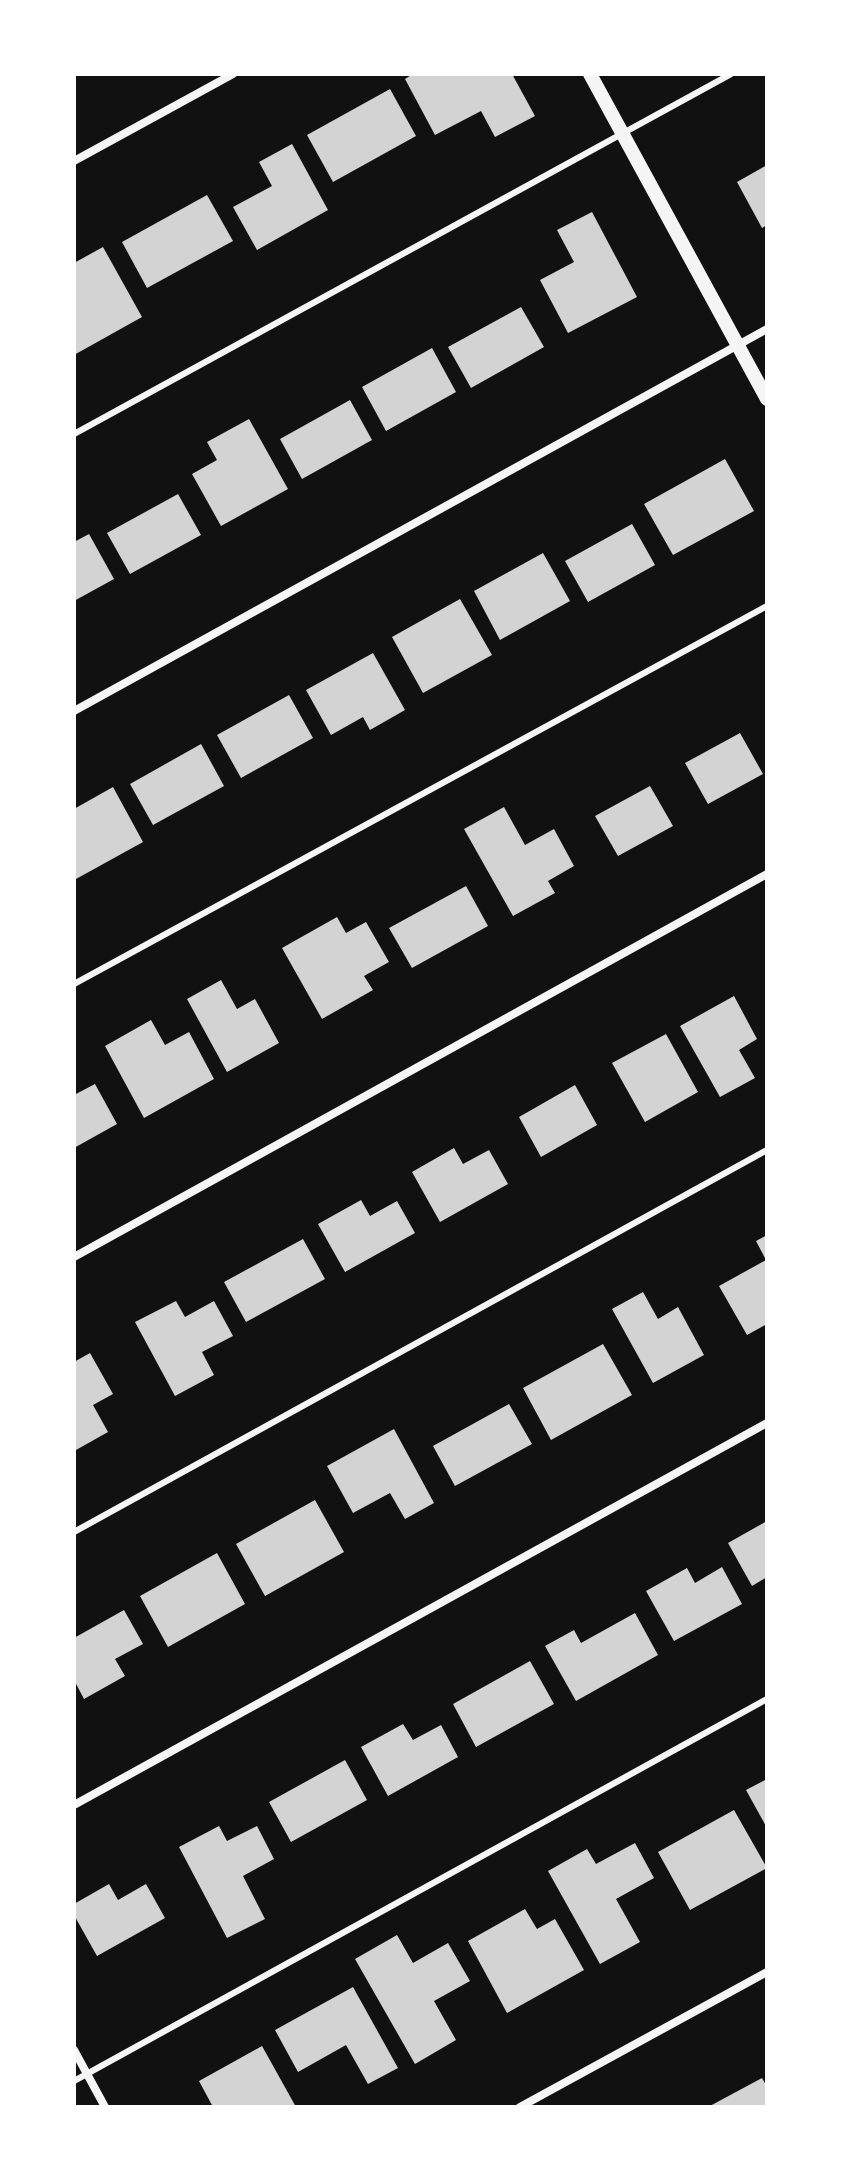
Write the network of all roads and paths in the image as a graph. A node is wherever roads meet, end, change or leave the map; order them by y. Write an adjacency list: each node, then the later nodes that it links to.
1 (233, 74): 5 (street)
2 (590, 74): 4 (street)
3 (731, 74): 4 (lane)
4 (622, 132): 7 (street); 9 (lane)
5 (74, 161)
6 (767, 329): 7 (street)
7 (738, 346): 8 (street); 11 (street)
8 (767, 399)
9 (74, 434)
10 (767, 606): 13 (lane)
11 (74, 711)
12 (767, 874): 15 (street)
13 (74, 984)
14 (767, 1150): 17 (lane)
15 (74, 1257)
16 (767, 1423): 19 (street)
17 (74, 1532)
18 (767, 1699): 22 (lane)
19 (74, 1805)
20 (767, 1972): 25 (street)
21 (74, 2050): 22 (street)
22 (87, 2074): 23 (lane); 24 (street)
23 (74, 2081)
24 (105, 2107)
25 (520, 2107)

